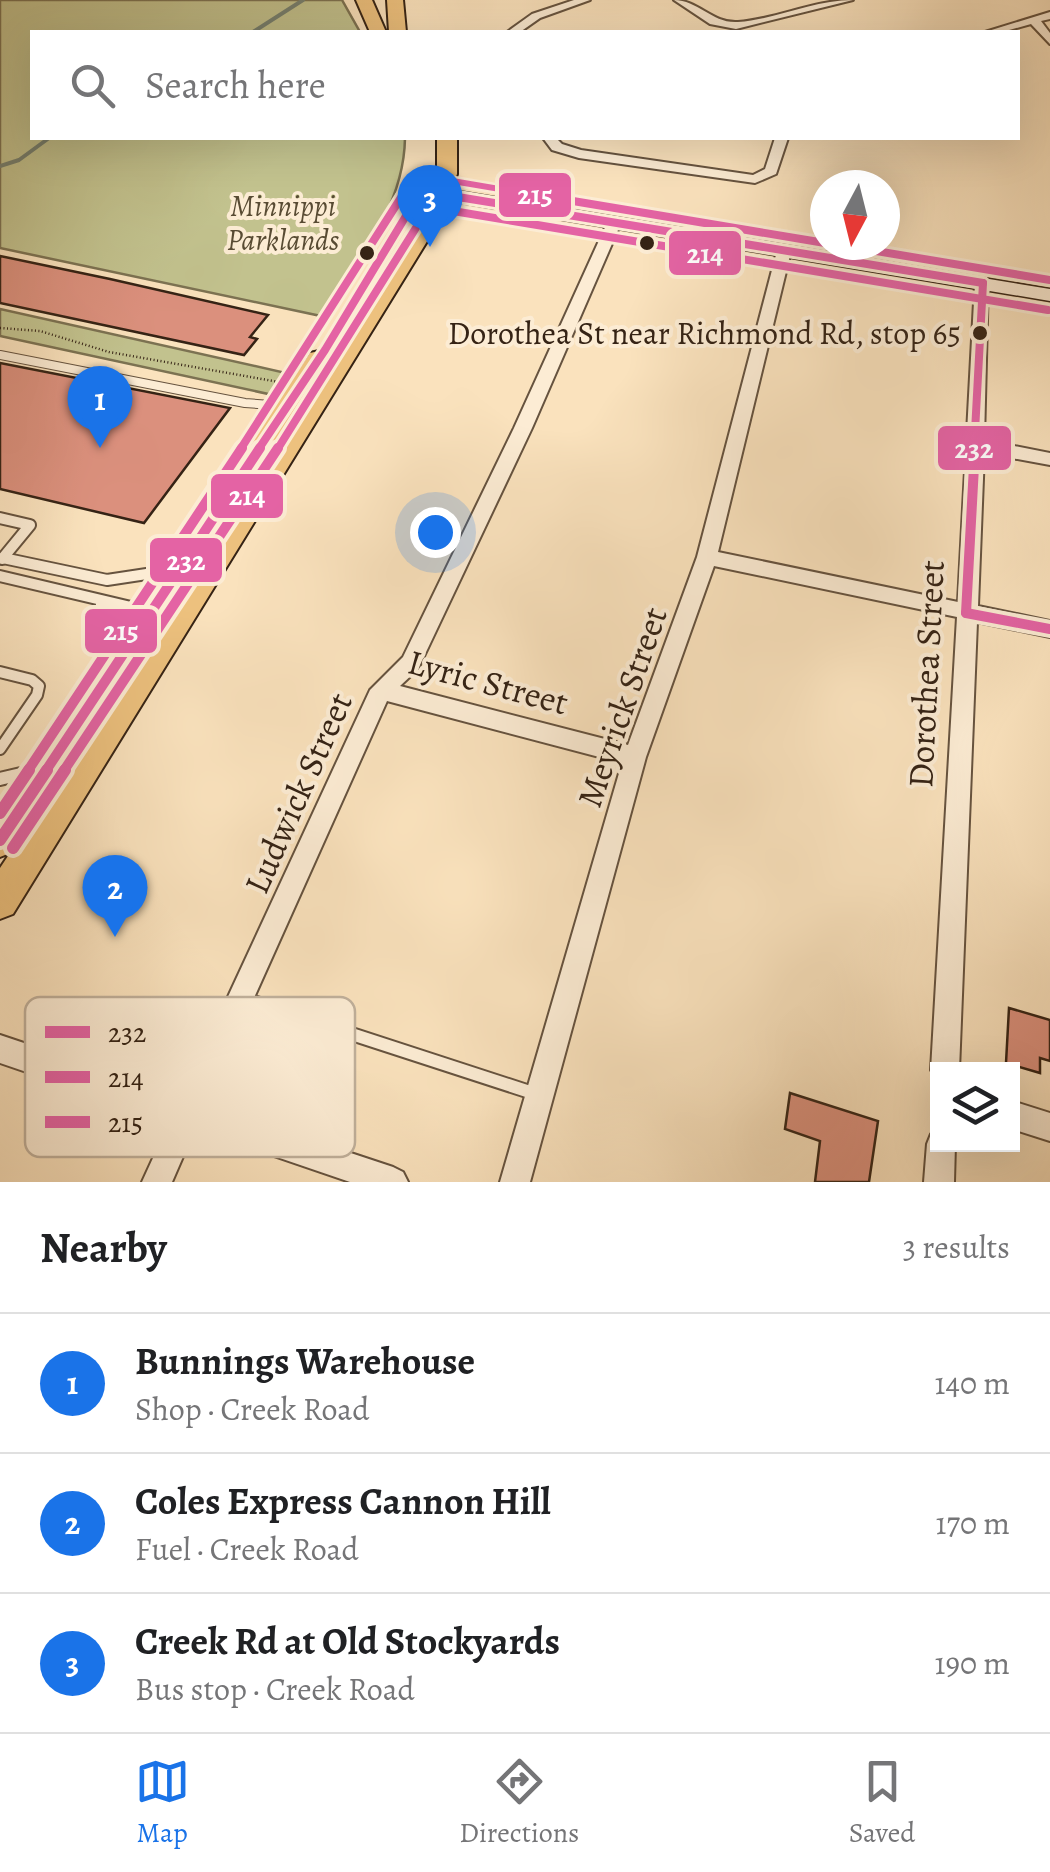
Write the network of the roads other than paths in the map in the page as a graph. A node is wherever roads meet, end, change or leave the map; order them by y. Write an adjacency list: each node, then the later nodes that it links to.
1 (585, 0): 8 (street)
2 (680, 0): 3 (street)
3 (848, 0)
4 (394, 6): 5 (main road)
5 (367, 8)
6 (1050, 16): 7 (street)
7 (1034, 20): 9 (street); 10 (street)
8 (516, 30)
9 (998, 30)
10 (1050, 41)
11 (429, 140): 15 (main road)
12 (447, 140): 15 (main road)
13 (552, 140): 14 (street)
14 (780, 140)
15 (432, 192): 16 (main road); 21 (main road); 28 (main road)
16 (614, 223): 17 (main road); 35 (street, Ludwick Street)
17 (784, 251): 18 (main road); 25 (street, Meyrick Street)
18 (983, 283): 19 (main road); 22 (street, Dorothea Street)
19 (1050, 294)
20 (0, 354): 21 (lane)
21 (286, 394): 28 (main road)
22 (976, 445): 23 (street); 31 (street, Dorothea Street)
23 (1050, 459)
24 (0, 518): 26 (lane)
25 (707, 557): 31 (street); 37 (street, Meyrick Street)
26 (2, 560): 28 (lane)
27 (0, 576): 29 (lane)
28 (186, 582): 30 (main road); 41 (main road)
29 (102, 602): 30 (lane); 33 (lane)
30 (152, 612): 33 (main road)
31 (966, 613): 32 (street); 46 (street, Dorothea Street)
32 (1050, 629)
33 (112, 671): 38 (main road)
34 (0, 672): 36 (lane)
35 (381, 690): 37 (street, Lyric Street); 42 (street, Ludwick Street)
36 (0, 749)
37 (635, 757): 47 (street, Meyrick Street)
38 (48, 767): 39 (lane); 40 (main road)
39 (0, 780)
40 (0, 840)
41 (0, 900)
42 (241, 997)
43 (355, 1035): 47 (lane)
44 (0, 1049): 45 (street)
45 (25, 1057)
46 (945, 1062)
47 (540, 1096): 55 (street, Meyrick Street)
48 (1020, 1117): 49 (street)
49 (1050, 1126)
50 (941, 1152): 56 (street)
51 (168, 1157): 53 (street, Ludwick Street)
52 (320, 1157): 54 (street)
53 (156, 1182)
54 (394, 1182)
55 (516, 1182)
56 (939, 1182)

